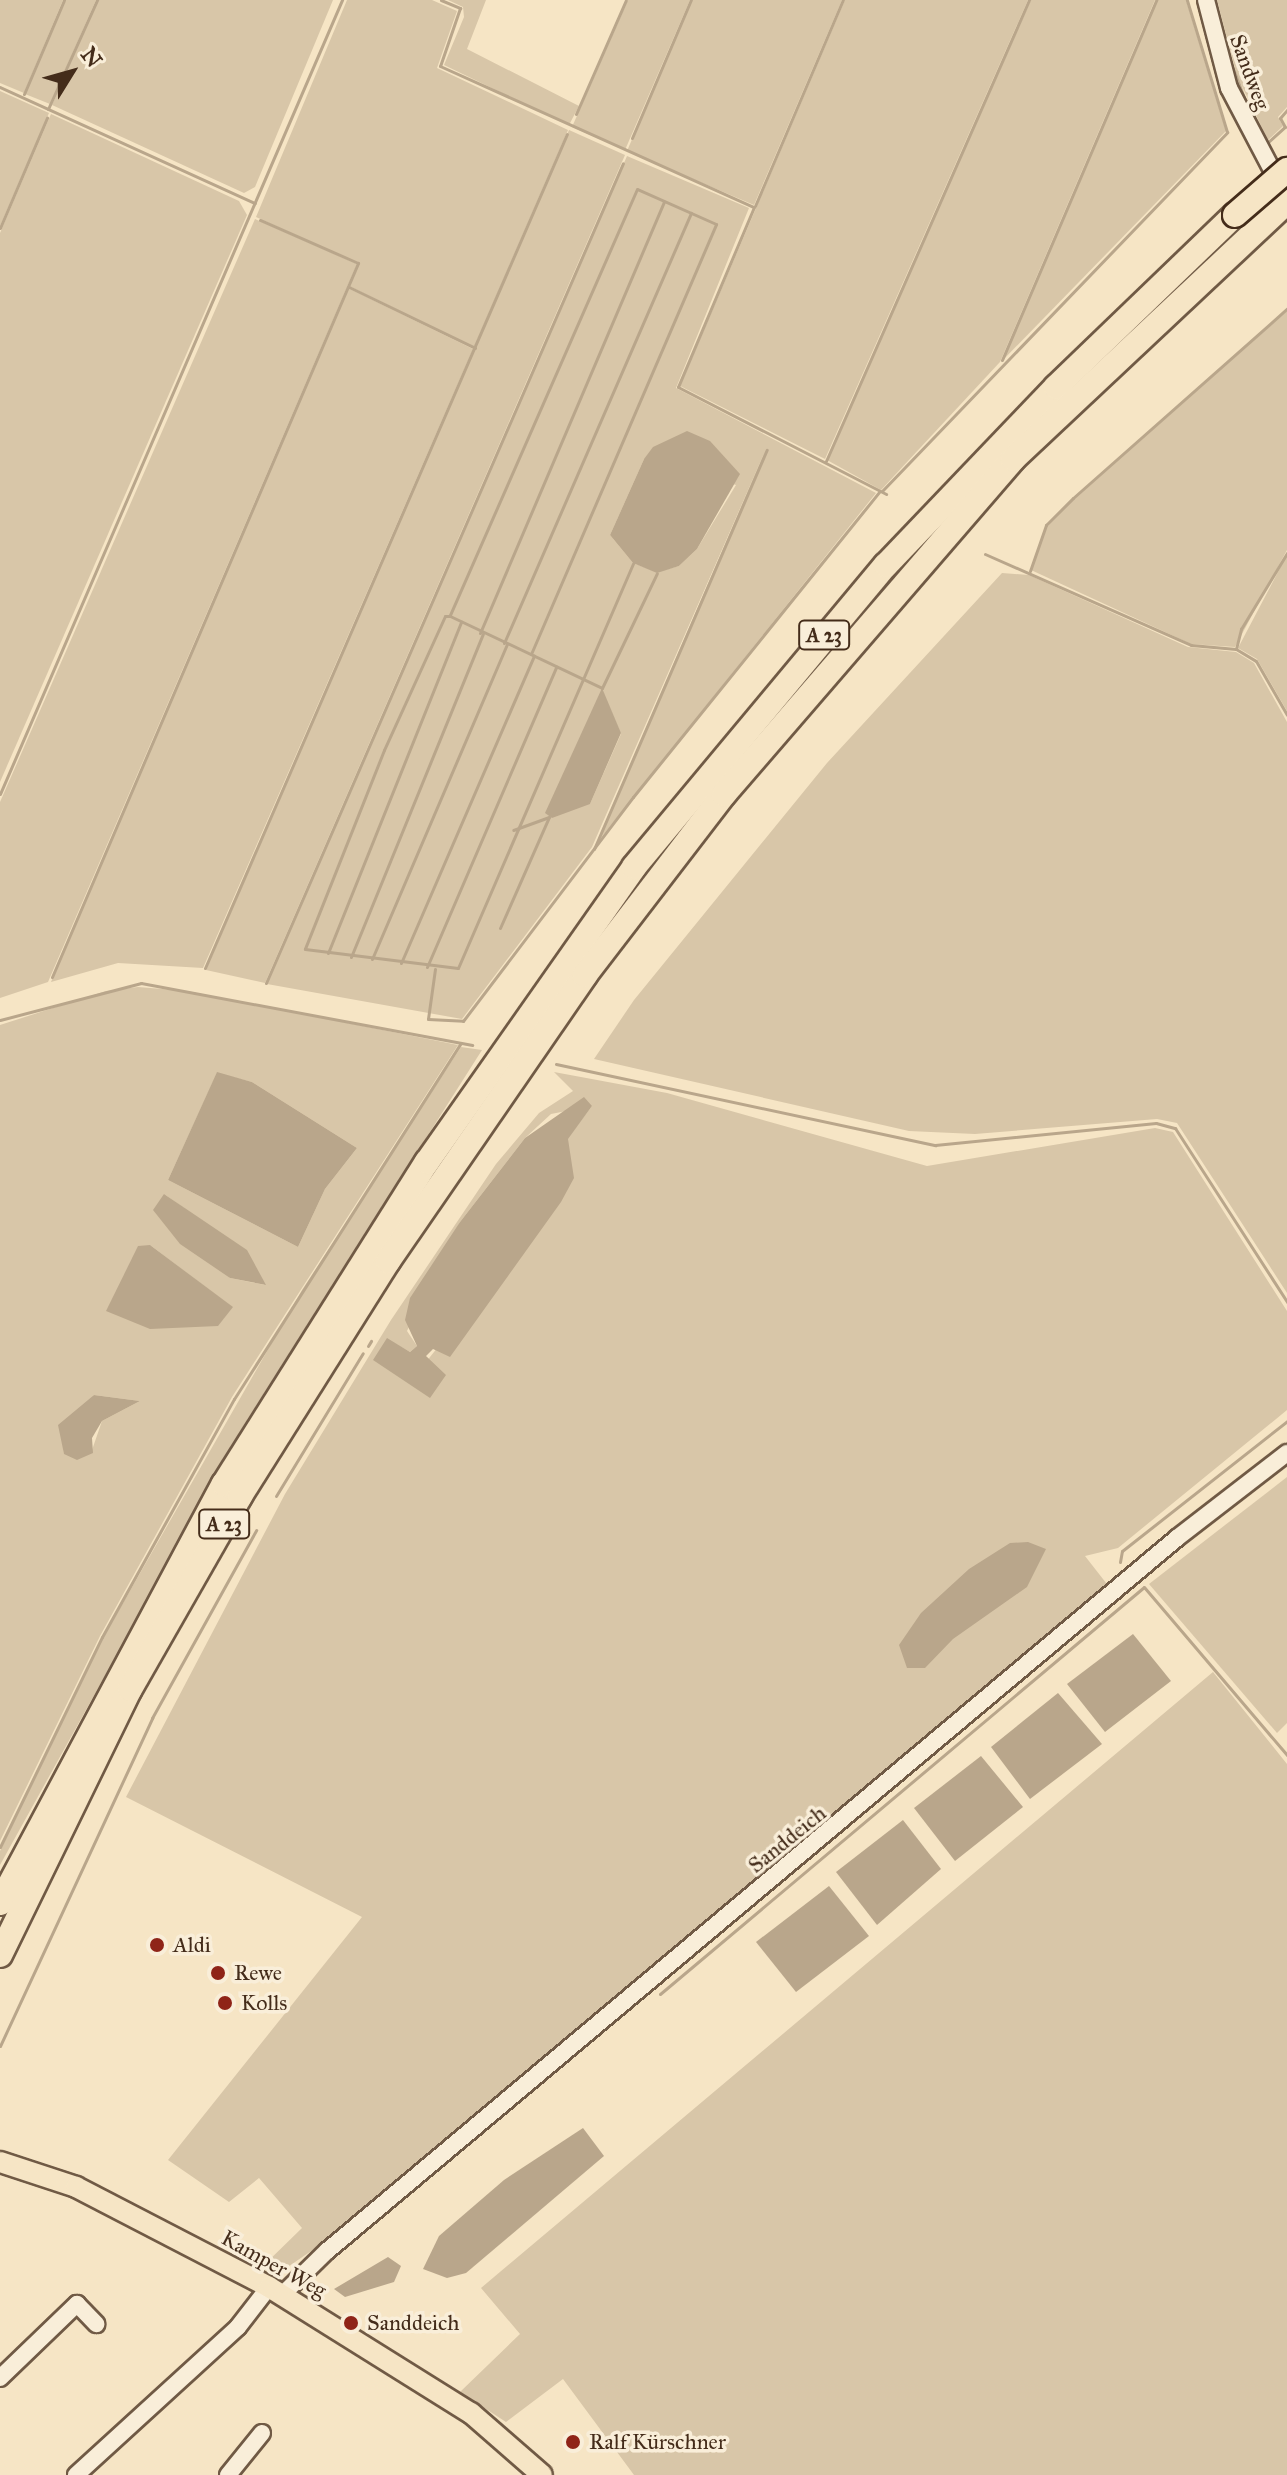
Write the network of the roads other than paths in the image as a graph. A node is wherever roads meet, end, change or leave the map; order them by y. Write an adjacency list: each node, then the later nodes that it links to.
1 (1206, 0): 3 (street, Sandweg)
2 (1287, 170): 4 (highway, A 23, bridge)
3 (1287, 200): 4 (highway, A 23)
4 (1243, 224): 6 (highway, A 23); 7 (highway, A 23)
5 (1287, 1453): 9 (street, Sanddeich)
6 (0, 1903)
7 (0, 1955)
8 (0, 2162): 9 (main road, Kamper Weg)
9 (275, 2291): 13 (street, Sanddeich); 15 (main road, Kamper Weg)
10 (96, 2324): 11 (street)
11 (0, 2378)
12 (262, 2433): 14 (street)
13 (76, 2475)
14 (228, 2475)
15 (542, 2475)

